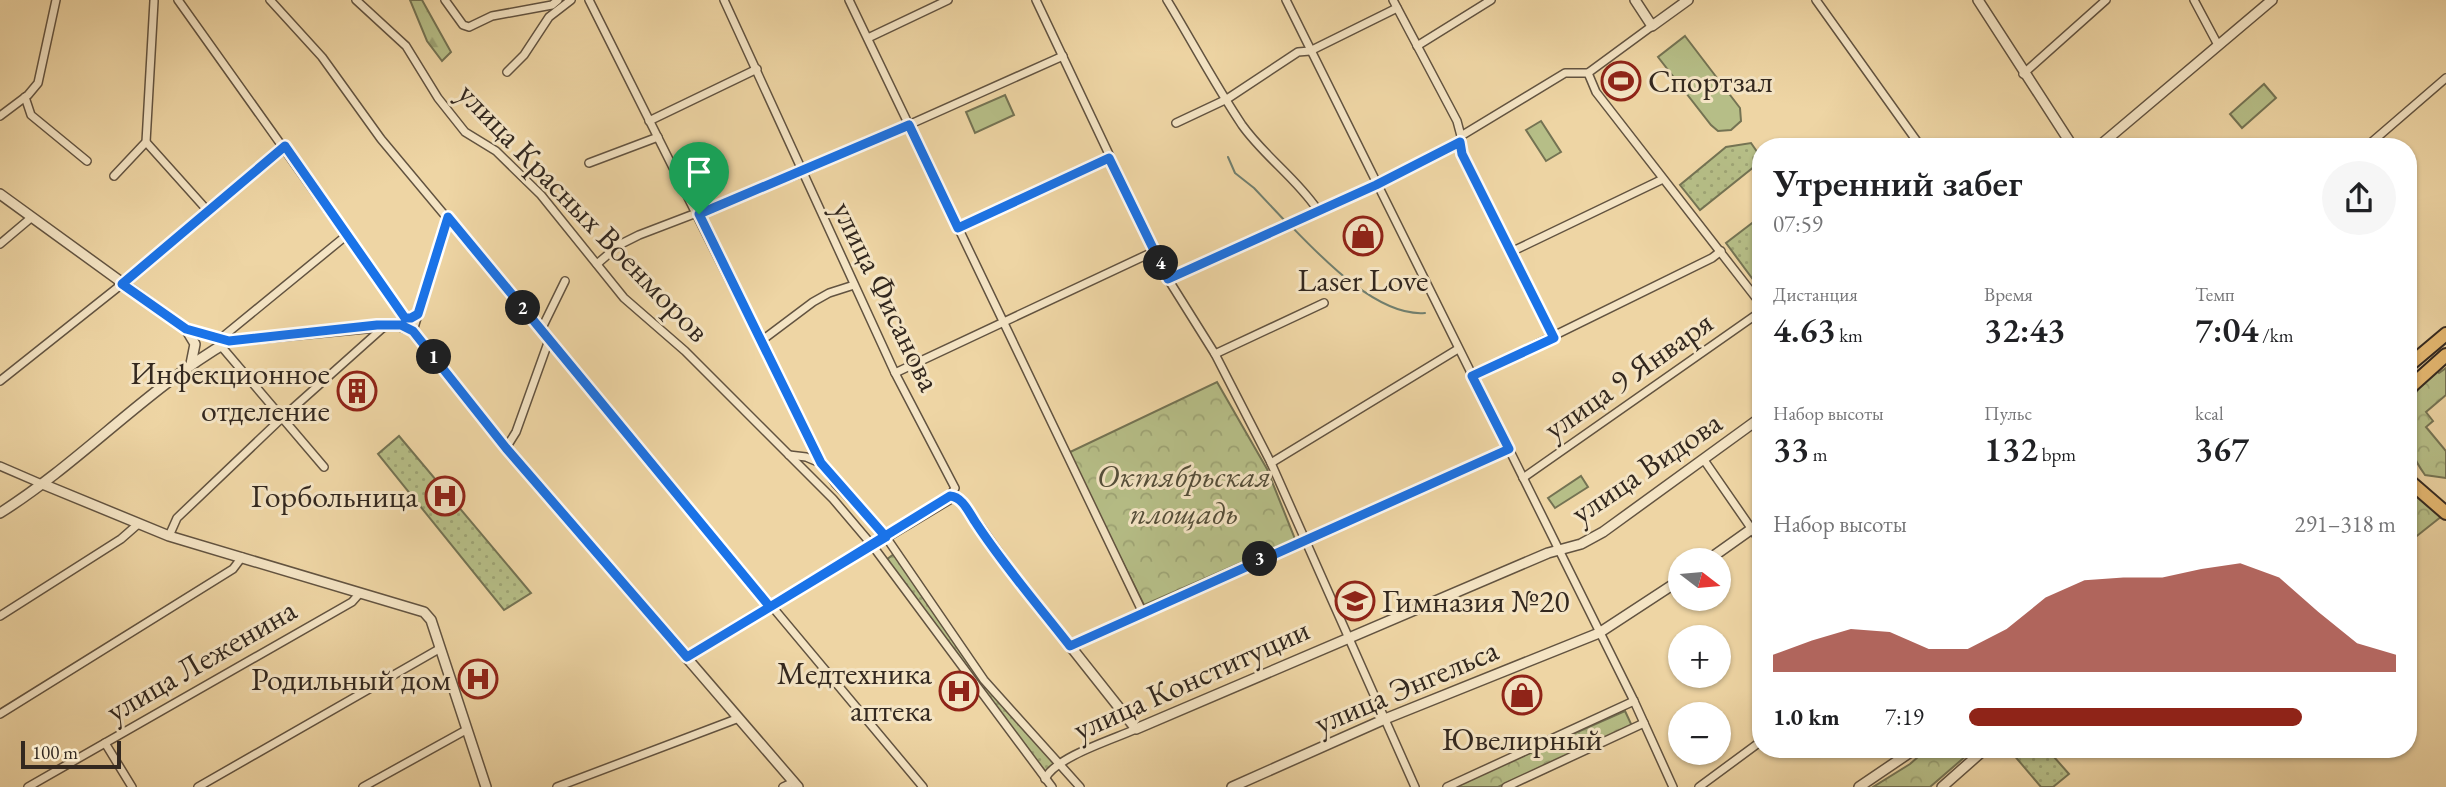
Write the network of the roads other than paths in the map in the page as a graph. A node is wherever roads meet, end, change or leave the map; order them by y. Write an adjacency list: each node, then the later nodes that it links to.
1 (56, 0): 37 (street)
2 (178, 0): 50 (street)
3 (270, 0): 63 (street)
4 (356, 0): 70 (street, улица Красных Военморов)
5 (445, 0): 6 (street)
6 (558, 0)
7 (570, 0): 33 (street)
8 (589, 0): 40 (street)
9 (724, 0): 32 (street, улица Фисанова)
10 (849, 0): 27 (street)
11 (948, 0): 27 (street)
12 (1036, 0): 31 (street)
13 (1167, 0): 38 (street)
14 (1286, 0): 30 (street)
15 (1392, 0): 25 (street)
16 (1491, 0): 29 (street)
17 (1635, 0): 26 (street)
18 (1688, 0): 26 (street)
19 (1816, 0): 44 (street)
20 (1978, 0): 35 (street)
21 (2106, 0): 35 (street)
22 (2194, 0): 28 (street)
23 (2272, 0): 28 (street)
24 (154, 1): 49 (street)
25 (1397, 8): 29 (street); 30 (street)
26 (1652, 26): 34 (street)
27 (868, 38): 42 (street)
28 (2218, 45): 46 (street)
29 (1417, 46): 48 (street)
30 (1310, 51): 38 (street); 57 (street)
31 (1063, 56): 42 (street); 51 (street)
32 (757, 69): 40 (street); 54 (street, улица Фисанова)
33 (507, 72)
34 (1588, 72): 48 (street); 56 (street)
35 (2023, 74): 45 (street)
36 (2446, 78): 47 (street)
37 (25, 97): 39 (street); 52 (street)
38 (1227, 99): 41 (street); 59 (street)
39 (0, 116)
40 (649, 121): 43 (street)
41 (1177, 123)
42 (909, 125): 54 (street); 64 (street)
43 (658, 136): 53 (street); 61 (street)
44 (1915, 138)
45 (2067, 138)
46 (2109, 138)
47 (2376, 138)
48 (1460, 139): 57 (street); 68 (street)
49 (146, 142): 55 (street); 60 (street)
50 (285, 146): 60 (street); 65 (street)
51 (1109, 158): 64 (street); 67 (street)
52 (87, 161)
53 (589, 163)
54 (801, 173): 61 (street); 74 (street, улица Фисанова)
55 (114, 176)
56 (1663, 178): 68 (street); 69 (street)
57 (1376, 185): 59 (street); 90 (street)
58 (0, 194): 62 (street)
59 (1317, 209): 71 (street)
60 (206, 210): 73 (street)
61 (699, 214): 70 (street); 88 (street)
62 (32, 217): 66 (street); 73 (street)
63 (448, 217): 78 (street); 84 (street)
64 (958, 228): 80 (street)
65 (347, 235): 77 (street); 89 (street)
66 (0, 244)
67 (1155, 251): 71 (street); 80 (street)
68 (1511, 251): 86 (street)
69 (1721, 251): 75 (street); 86 (street)
70 (597, 264): 103 (street, улица Красных Военморов)
71 (1168, 279): 91 (street)
72 (565, 281): 84 (street)
73 (122, 284): 82 (street); 98 (street)
74 (854, 285): 88 (street); 95 (street, улица Фисанова)
75 (1752, 292)
76 (1324, 303): 91 (street)
77 (400, 314): 78 (street); 83 (street)
78 (418, 314): 83 (street)
79 (1752, 318): 110 (street, улица 9 Января)
80 (1003, 323): 95 (street); 130 (street)
81 (387, 325): 83 (street); 89 (street); 99 (street)
82 (186, 329): 89 (street); 94 (street)
83 (412, 330): 101 (street)
84 (541, 330): 87 (street)
85 (2446, 334): 93 (highway)
86 (1554, 338): 96 (street)
87 (548, 340): 101 (street); 129 (street)
88 (761, 341): 105 (street)
89 (223, 342): 94 (street); 99 (street)
90 (1458, 349): 96 (street); 106 (street)
91 (1215, 354): 106 (street)
92 (2446, 355): 97 (highway)
93 (2417, 358)
94 (191, 366): 108 (street)
95 (895, 373): 114 (street, улица Фисанова)
96 (1472, 376): 102 (street)
97 (2417, 380)
98 (0, 381)
99 (283, 417): 109 (street); 120 (street)
100 (1752, 424): 104 (street, улица Видова)
101 (506, 448): 136 (street)
102 (1509, 449): 110 (street); 122 (street)
103 (789, 455): 105 (street); 123 (street, улица Красных Военморов)
104 (1704, 460): 117 (street); 125 (street, улица Видова)
105 (821, 463): 121 (street)
106 (1271, 463): 122 (street)
107 (0, 466): 111 (street)
108 (66, 467): 111 (street); 113 (street)
109 (324, 467)
110 (1523, 478): 125 (street)
111 (45, 485): 113 (street); 115 (street)
112 (2417, 486): 116 (highway)
113 (71, 496): 118 (street)
114 (956, 496): 121 (street); 134 (street, улица Фисанова)
115 (0, 513)
116 (2446, 513)
117 (1752, 521)
118 (136, 525): 120 (street); 131 (street)
119 (1752, 529): 124 (street)
120 (169, 536): 126 (street)
121 (886, 537): 123 (street); 148 (street)
122 (1305, 539): 130 (street); 133 (street)
123 (872, 545): 129 (street); 149 (street, улица Красных Военморов)
124 (1725, 548)
125 (1556, 549): 132 (street); 133 (street, улица Конституции)
126 (242, 557): 128 (street); 138 (street)
127 (1668, 588): 132 (street, улица Энгельса)
128 (360, 593): 135 (street); 144 (street, улица Леженина)
129 (770, 607): 136 (street); 158 (street)
130 (1142, 611): 134 (street)
131 (0, 617)
132 (1600, 633): 137 (street); 140 (street, улица Энгельса)
133 (1348, 637): 140 (street); 142 (street, улица Конституции)
134 (1070, 646): 142 (street, улица Фисанова)
135 (439, 649): 143 (street); 153 (street)
136 (687, 657): 139 (street)
137 (1634, 701): 141 (street); 163 (street)
138 (0, 714)
139 (738, 718): 150 (street); 156 (street)
140 (1385, 719): 161 (street, улица Энгельса); 162 (street)
141 (1644, 723): 164 (street); 165 (street)
142 (1136, 729): 148 (street, улица Конституции)
143 (466, 730): 154 (street); 155 (street)
144 (105, 743): 151 (street, улица Леженина); 152 (street)
145 (1752, 748): 166 (street)
146 (1902, 758): 167 (street)
147 (1975, 758): 168 (street)
148 (1061, 764): 149 (street, улица Конституции); 160 (street)
149 (1045, 779): 159 (street, улица Красных Военморов)
150 (796, 785): 157 (street)
151 (28, 787)
152 (132, 787)
153 (198, 787)
154 (363, 787)
155 (486, 787)
156 (557, 787)
157 (783, 787)
158 (923, 787)
159 (1052, 787)
160 (1080, 787)
161 (1232, 787)
162 (1415, 787)
163 (1447, 787)
164 (1506, 787)
165 (1673, 787)
166 (1699, 787)
167 (1859, 787)
168 (1942, 787)

